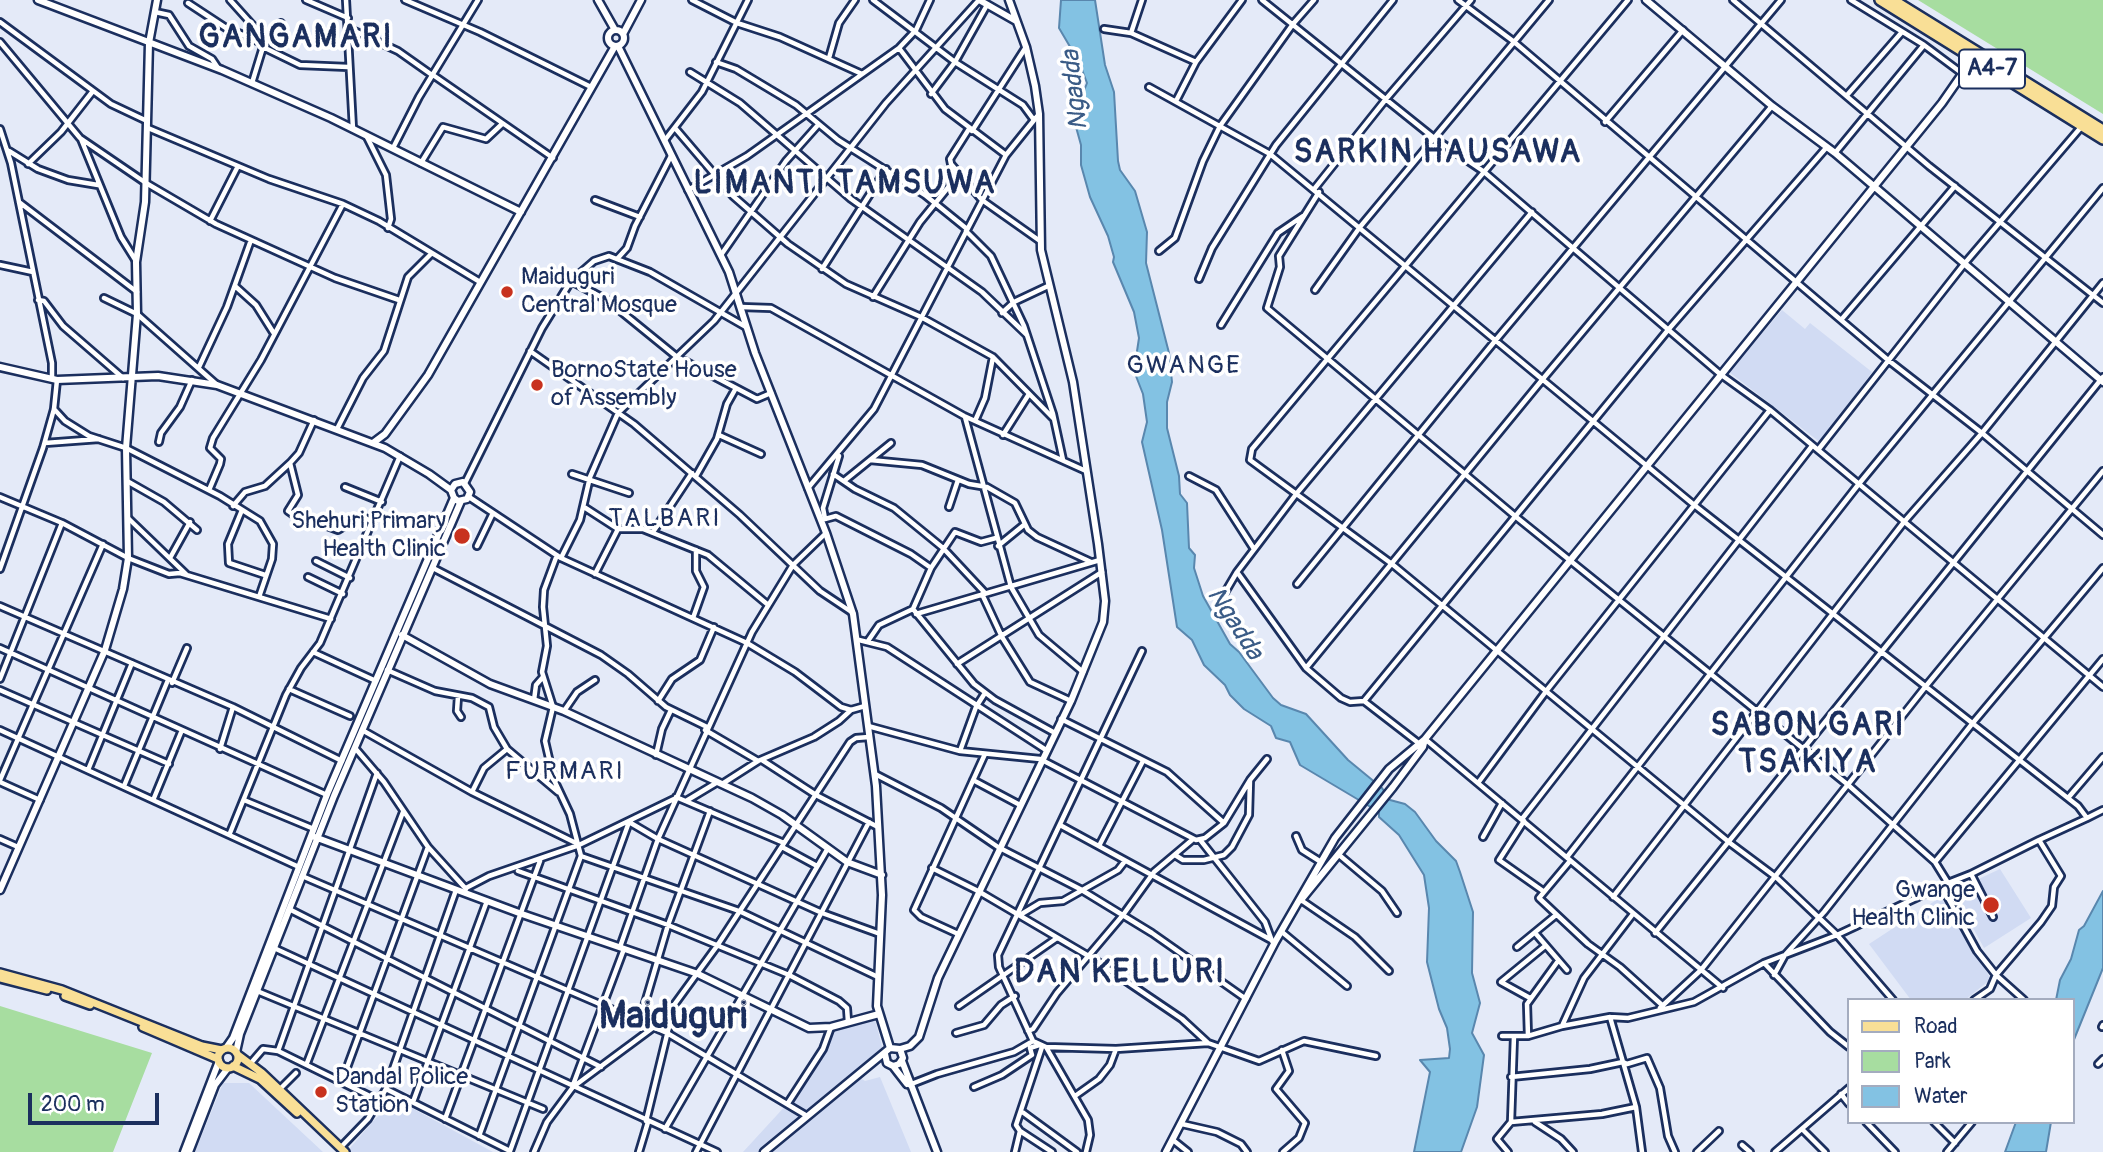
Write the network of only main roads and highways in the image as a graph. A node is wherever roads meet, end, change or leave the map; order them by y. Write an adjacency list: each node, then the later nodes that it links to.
1 (38, 0): 12 (main road)
2 (157, 0): 12 (main road)
3 (641, 0): 11 (main road)
4 (979, 0): 10 (main road)
5 (1009, 0): 10 (main road)
6 (1646, 0): 16 (main road)
7 (1880, 0): 13 (highway, A4-7)
8 (1894, 0): 13 (highway, A4-7)
9 (601, 2): 11 (main road)
10 (1016, 21): 38 (main road)
11 (616, 38): 17 (main road); 31 (main road)
12 (149, 43): 17 (main road); 19 (main road)
13 (1975, 55): 14 (highway, A4-7); 15 (highway, A4-7); 16 (main road)
14 (2103, 130)
15 (2103, 139)
16 (1873, 187): 20 (main road); 29 (main road)
17 (522, 212): 21 (main road)
18 (0, 367): 19 (main road)
19 (132, 377): 22 (main road); 32 (main road)
20 (2102, 380)
21 (384, 434): 22 (main road); 23 (main road)
22 (373, 443): 23 (main road)
23 (385, 449): 24 (main road)
24 (453, 487): 25 (main road); 26 (main road)
25 (454, 498): 26 (main road); 28 (main road)
26 (461, 501): 27 (main road)
27 (402, 635): 28 (main road); 31 (main road)
28 (378, 682): 30 (main road); 30 (main road)
29 (1425, 739): 33 (main road); 33 (main road)
30 (315, 834): 35 (main road); 37 (main road); 40 (main road)
31 (881, 875): 35 (main road)
32 (0, 890)
33 (1301, 900): 50 (main road)
34 (0, 975): 36 (main road)
35 (879, 1014): 39 (main road)
36 (162, 1033): 37 (main road); 41 (main road)
37 (224, 1049): 40 (main road); 41 (main road)
38 (900, 1049): 39 (main road); 42 (main road)
39 (887, 1051): 43 (main road); 48 (main road)
40 (237, 1054): 44 (main road); 46 (main road)
41 (218, 1060): 44 (main road); 47 (main road)
42 (902, 1061): 43 (main road); 45 (main road)
43 (893, 1066): 45 (main road)
44 (230, 1067): 46 (main road); 47 (main road)
45 (910, 1087): 49 (main road)
46 (341, 1151)
47 (187, 1152)
48 (764, 1152)
49 (937, 1152)
50 (1166, 1152)

